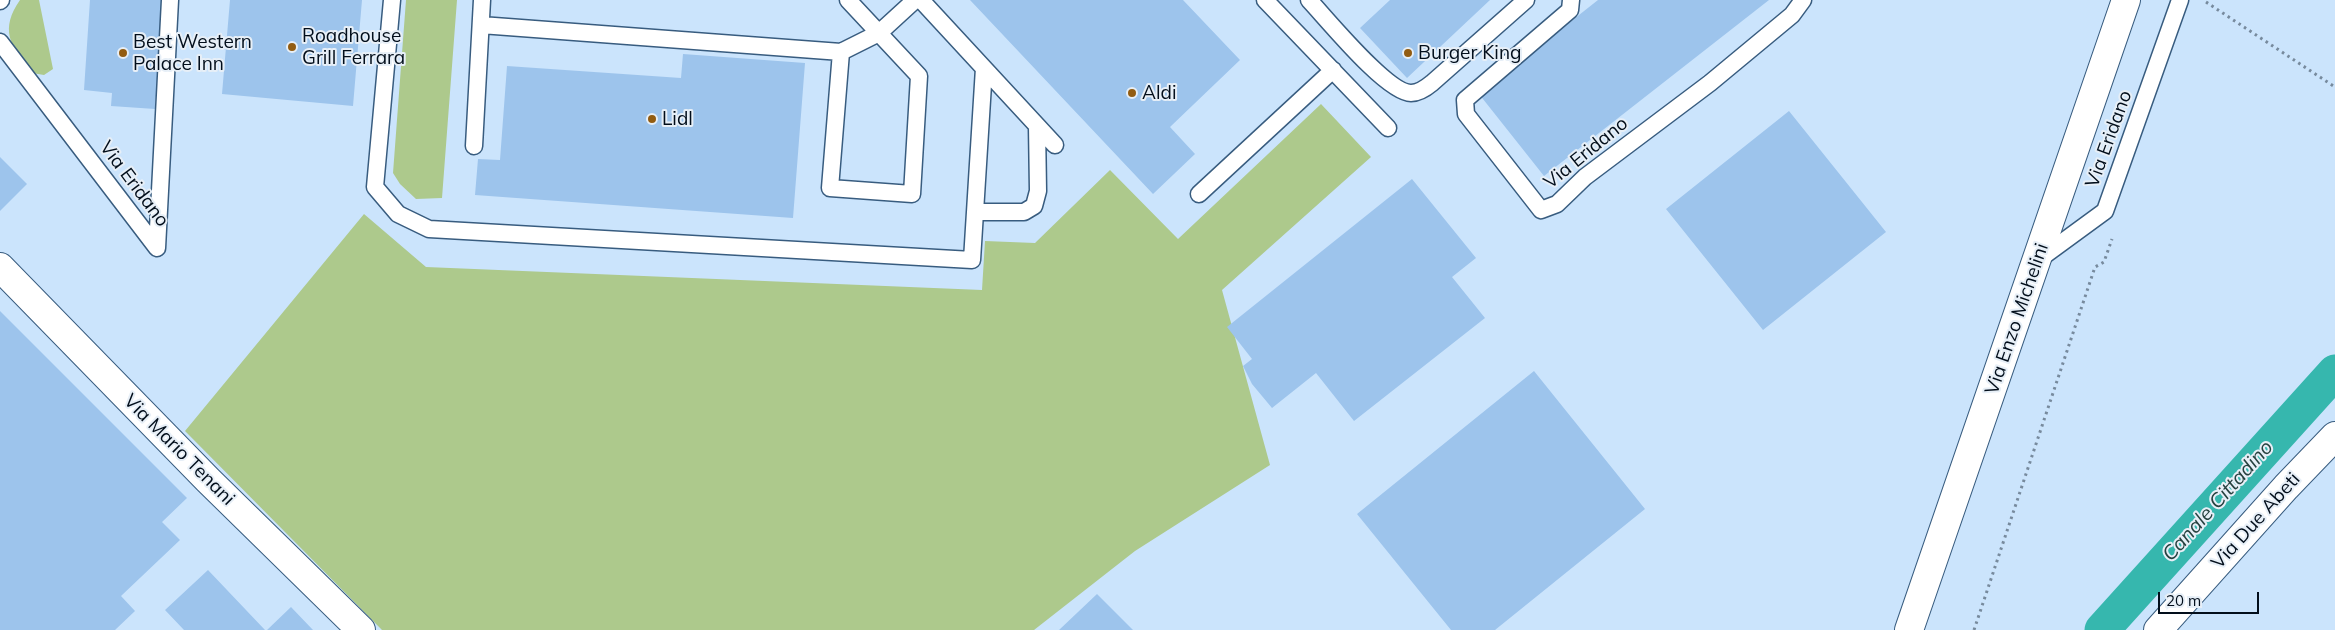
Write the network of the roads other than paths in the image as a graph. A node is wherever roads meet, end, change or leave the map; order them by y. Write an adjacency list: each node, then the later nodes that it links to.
1 (170, 0): 16 (lane, Via Eridano)
2 (392, 0): 25 (lane)
3 (482, 0): 14 (lane)
4 (848, 0): 15 (lane)
5 (915, 0): 15 (lane)
6 (921, 0): 18 (lane)
7 (1309, 0): 8 (lane)
8 (1526, 0)
9 (1572, 0): 10 (lane, Via Eridano)
10 (1803, 0)
11 (2180, 0): 26 (lane, Via Eridano)
12 (1268, 1): 19 (lane)
13 (2126, 2): 26 (street, Via Enzo Michelini)
14 (481, 25): 17 (lane); 23 (lane)
15 (879, 33): 17 (lane); 17 (lane)
16 (0, 42)
17 (841, 52)
18 (984, 68): 20 (lane); 25 (lane)
19 (1332, 70): 21 (lane); 24 (lane)
20 (1037, 126): 22 (lane); 25 (lane)
21 (1388, 128)
22 (1055, 145)
23 (474, 146)
24 (1199, 194)
25 (975, 212)
26 (2037, 261): 30 (street, Via Enzo Michelini)
27 (0, 267): 29 (street, Via Mario Tenani)
28 (2335, 436): 31 (street, Via Due Abeti)
29 (361, 630)
30 (1909, 630)
31 (2158, 630)

